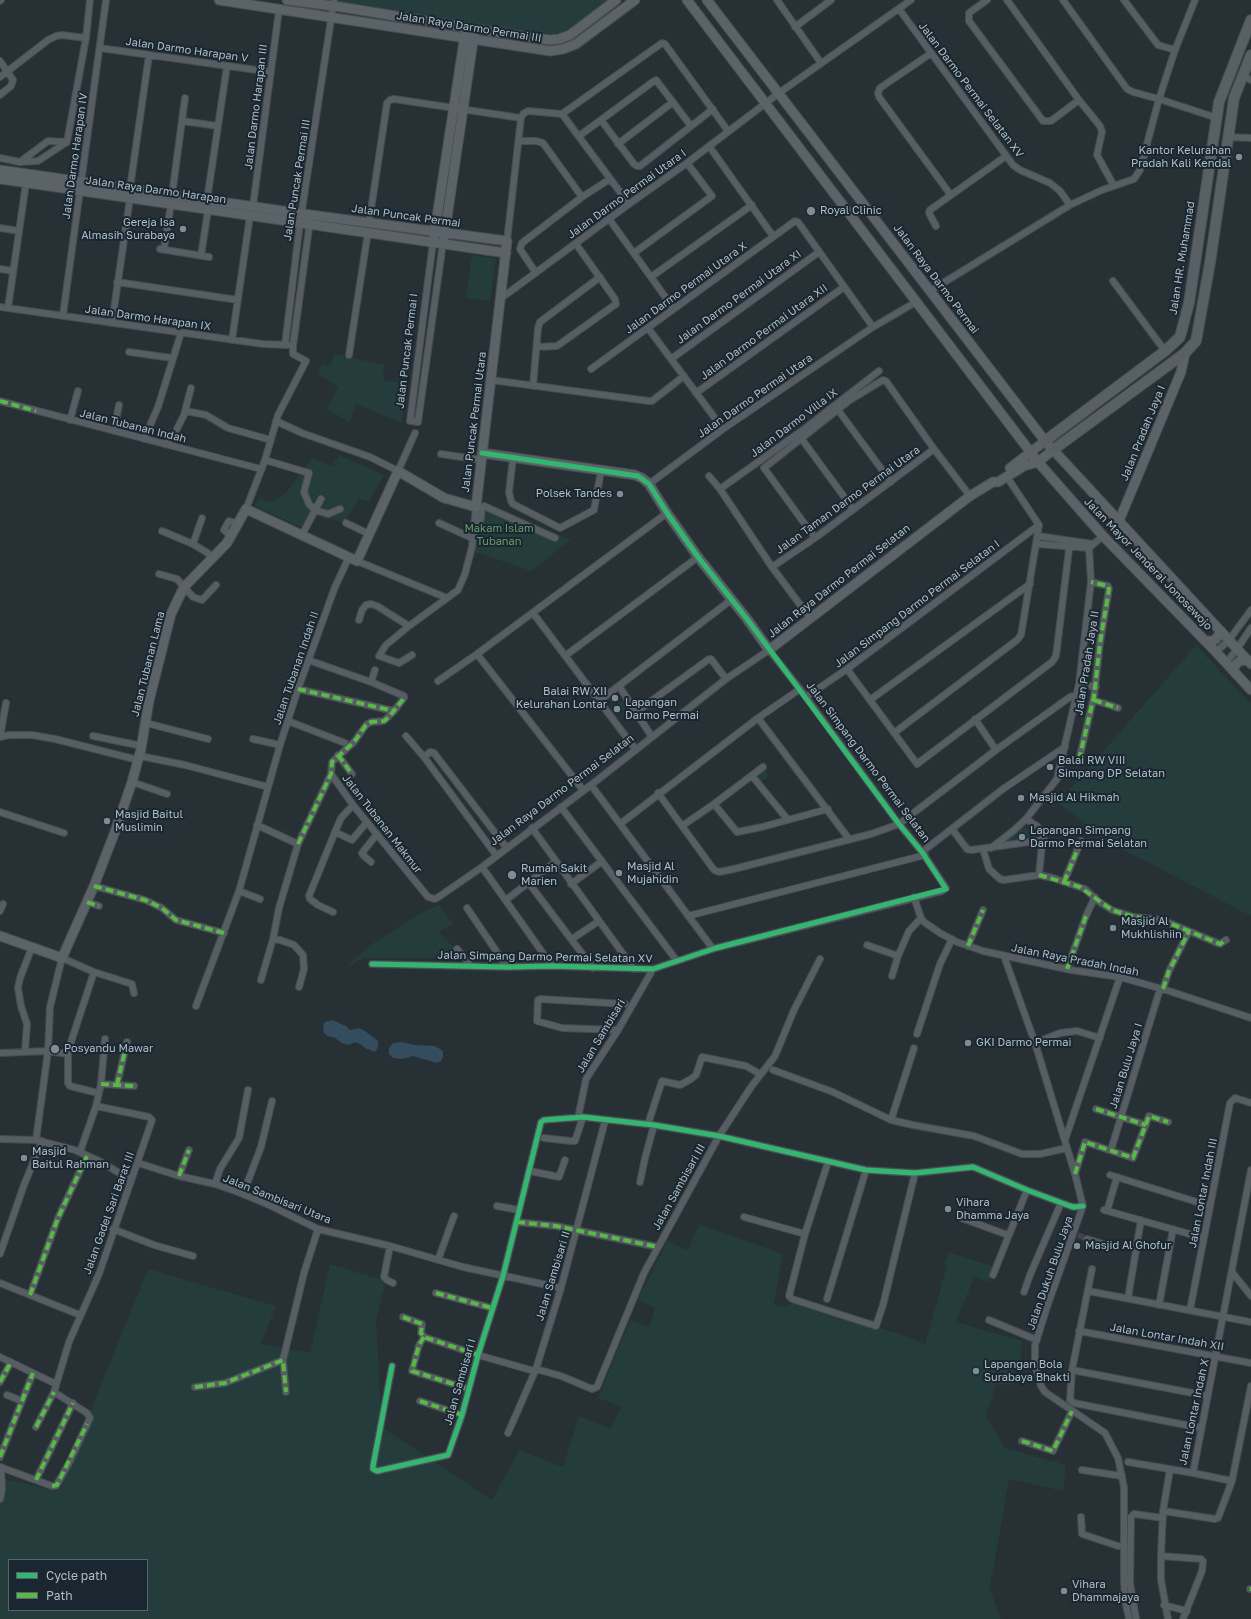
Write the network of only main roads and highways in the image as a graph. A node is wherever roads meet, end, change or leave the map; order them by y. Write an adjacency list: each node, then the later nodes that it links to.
1 (1251, 20): 4 (main road, Jalan HR. Muhammad)
2 (1251, 55): 3 (main road)
3 (1247, 78): 5 (main road)
4 (1210, 162): 5 (main road); 6 (main road, Jalan HR. Muhammad)
5 (1224, 164): 7 (main road)
6 (1045, 441)
7 (1053, 450)

